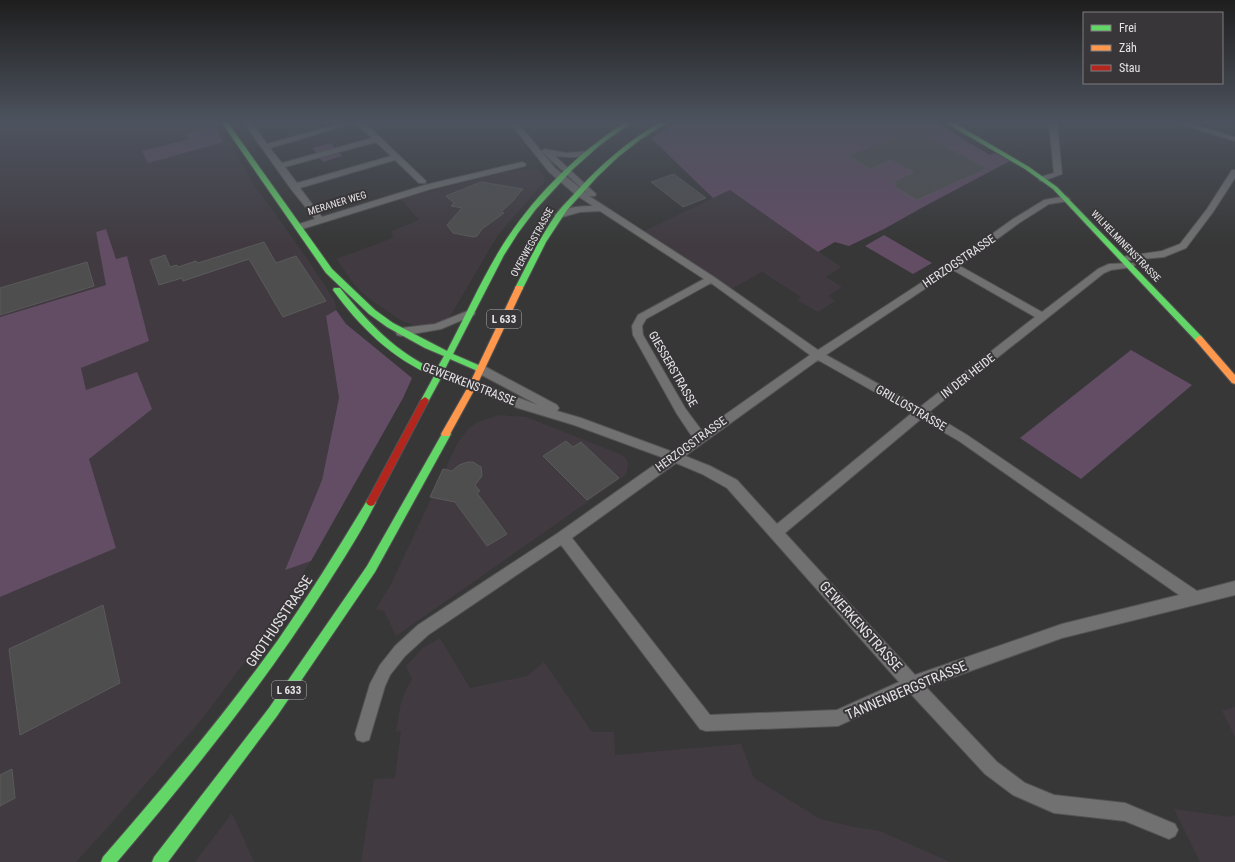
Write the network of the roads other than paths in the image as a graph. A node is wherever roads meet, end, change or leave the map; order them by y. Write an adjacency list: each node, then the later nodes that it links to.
1 (255, 163): 25 (main road, GEWERKENSTRASSE)
2 (278, 163): 13 (street)
3 (290, 163): 13 (street)
4 (375, 163): 18 (street)
5 (403, 163): 17 (street)
6 (552, 163): 15 (street, GRILLOSTRASSE)
7 (554, 163): 15 (street, GRILLOSTRASSE)
8 (576, 163): 15 (main road, OVERWEGSTRASSE / L 633)
9 (607, 163): 19 (main road, OVERWEGSTRASSE / L 633)
10 (1019, 163): 16 (main road, WILHELMINENSTRASSE)
11 (1057, 163): 16 (street)
12 (522, 164): 23 (street, MERANER WEG)
13 (280, 166): 18 (street)
14 (1235, 172): 26 (street, IN DER HEIDE)
15 (563, 175): 19 (street, GRILLOSTRASSE); 30 (main road, OVERWEGSTRASSE / L 633)
16 (1043, 179): 20 (main road, WILHELMINENSTRASSE)
17 (422, 181)
18 (294, 187): 23 (street)
19 (581, 190): 21 (street, GRILLOSTRASSE); 22 (main road, OVERWEGSTRASSE / L 633); 24 (street, GRILLOSTRASSE)
20 (1066, 199): 26 (main road, WILHELMINENSTRASSE); 27 (street, HERZOGSTRASSE)
21 (602, 208): 22 (street); 24 (street, GRILLOSTRASSE)
22 (559, 215): 35 (main road, OVERWEGSTRASSE / L 633)
23 (320, 220): 25 (street, MERANER WEG)
24 (624, 223): 29 (street, GRILLOSTRASSE)
25 (299, 227): 28 (main road, GEWERKENSTRASSE)
26 (1127, 262): 31 (street, IN DER HEIDE); 37 (main road, WILHELMINENSTRASSE)
27 (953, 266): 31 (street); 33 (street, HERZOGSTRASSE)
28 (329, 271): 32 (main road, GEWERKENSTRASSE); 36 (main road, GEWERKENSTRASSE)
29 (711, 279): 33 (street, GRILLOSTRASSE); 41 (street, GIESSERSTRASSE)
30 (470, 313): 32 (street); 34 (main road, OVERWEGSTRASSE / L 633)
31 (1042, 317): 39 (street, IN DER HEIDE)
32 (401, 332): 34 (main road, GEWERKENSTRASSE)
33 (818, 355): 39 (street, GRILLOSTRASSE); 41 (street, HERZOGSTRASSE)
34 (448, 356): 35 (main road, GEWERKENSTRASSE); 36 (main road, OVERWEGSTRASSE / L 633)
35 (480, 370): 38 (main road, OVERWEGSTRASSE / L 633); 40 (street, GEWERKENSTRASSE)
36 (438, 373): 38 (main road, GEWERKENSTRASSE); 50 (main road, GROTHUSSTRASSE / L 633)
37 (1235, 381)
38 (473, 385): 40 (street, GEWERKENSTRASSE); 51 (main road, L 633)
39 (921, 412): 43 (street, IN DER HEIDE); 46 (street, GRILLOSTRASSE)
40 (577, 421): 42 (street, GEWERKENSTRASSE)
41 (700, 438): 42 (street, HERZOGSTRASSE)
42 (674, 457): 43 (street, GEWERKENSTRASSE); 44 (street, HERZOGSTRASSE)
43 (777, 532): 47 (street, GEWERKENSTRASSE)
44 (562, 537): 47 (street, TANNENBERGSTRASSE); 48 (street, HERZOGSTRASSE)
45 (1235, 588): 46 (street, TANNENBERGSTRASSE)
46 (1196, 598): 47 (street, TANNENBERGSTRASSE)
47 (912, 684): 49 (street, GEWERKENSTRASSE)
48 (363, 734)
49 (1168, 830)
50 (108, 862)
51 (159, 862)

